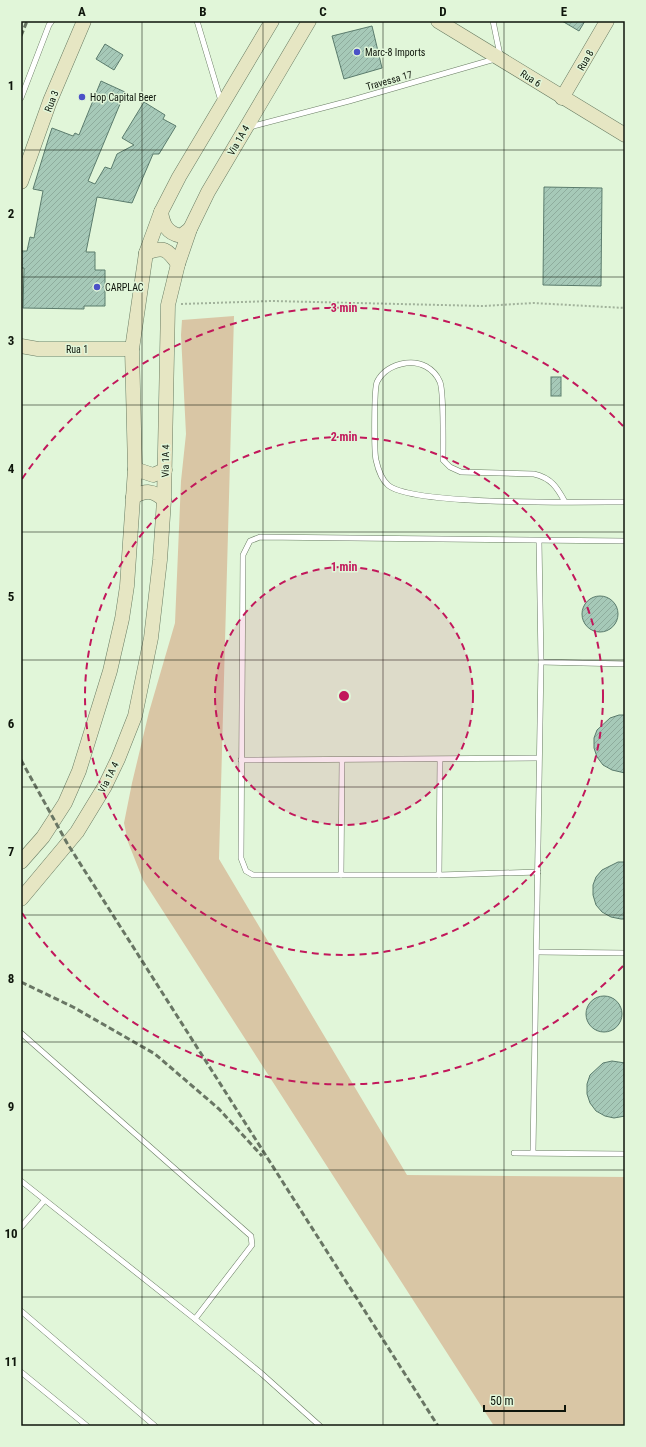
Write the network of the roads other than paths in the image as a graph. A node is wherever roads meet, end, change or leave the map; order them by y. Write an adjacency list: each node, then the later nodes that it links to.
1 (52, 21): 10 (lane)
2 (84, 21): 15 (main road, Rua 3)
3 (197, 21): 12 (lane)
4 (272, 21): 12 (main road)
5 (309, 21): 13 (main road, Via 1A 4)
6 (438, 21): 9 (main road, Rua 6)
7 (493, 21): 9 (lane)
8 (607, 21): 11 (main road, Rua 8)
9 (500, 58): 11 (main road, Rua 6); 13 (lane, Travessa 17)
10 (21, 98)
11 (562, 98): 14 (main road, Rua 6)
12 (222, 104): 16 (main road)
13 (246, 128): 17 (main road, Via 1A 4)
14 (625, 135)
15 (21, 182)
16 (161, 212): 17 (main road); 18 (main road)
17 (190, 229): 19 (main road, Via 1A 4)
18 (146, 253): 19 (main road); 21 (main road)
19 (178, 264): 23 (main road, Via 1A 4)
20 (21, 346): 21 (main road, Rua 1)
21 (132, 349): 22 (main road)
22 (135, 469): 23 (main road); 24 (main road)
23 (165, 470): 25 (main road, Via 1A 4)
24 (133, 497): 25 (main road); 36 (main road)
25 (164, 500): 40 (main road, Via 1A 4)
26 (565, 502): 26 (lane); 27 (lane)
27 (625, 502)
28 (540, 541): 29 (lane); 30 (lane); 33 (lane)
29 (625, 541)
30 (541, 662): 31 (lane); 32 (lane)
31 (625, 664)
32 (538, 758): 35 (lane); 37 (lane)
33 (242, 760): 34 (lane); 38 (lane)
34 (342, 760): 35 (lane); 38 (lane)
35 (440, 760): 39 (lane)
36 (21, 862)
37 (538, 872): 39 (lane); 41 (lane)
38 (341, 875): 39 (lane)
39 (439, 875)
40 (21, 899)
41 (538, 952): 42 (lane); 44 (lane)
42 (625, 953)
43 (21, 1033): 51 (lane)
44 (533, 1152): 45 (lane); 46 (lane)
45 (514, 1153)
46 (625, 1154)
47 (21, 1181): 48 (lane)
48 (44, 1201): 49 (lane); 51 (lane)
49 (21, 1227)
50 (21, 1311): 54 (lane)
51 (194, 1320): 55 (lane)
52 (21, 1372): 53 (lane)
53 (87, 1426)
54 (155, 1426)
55 (320, 1426)

